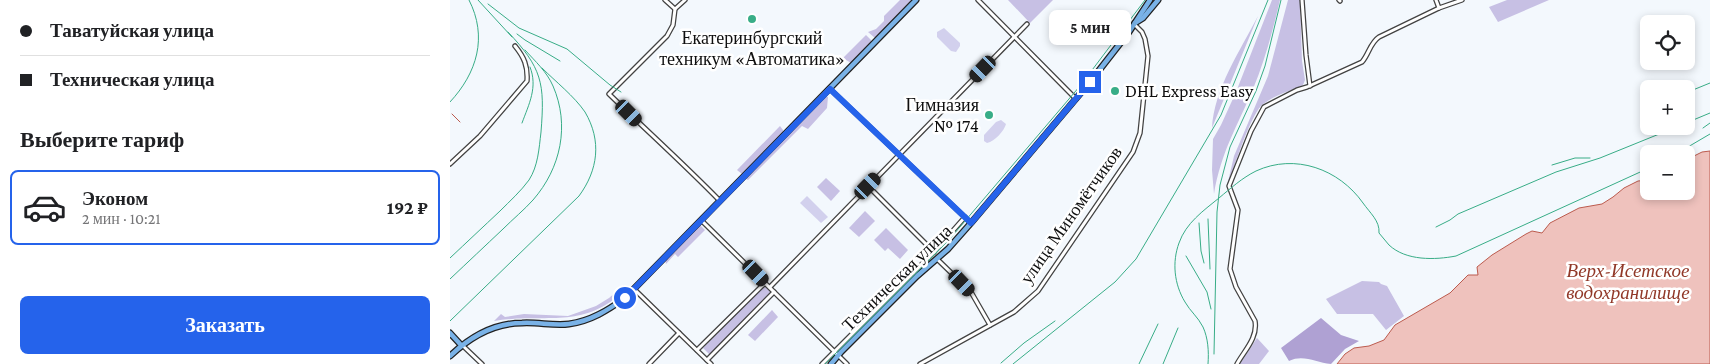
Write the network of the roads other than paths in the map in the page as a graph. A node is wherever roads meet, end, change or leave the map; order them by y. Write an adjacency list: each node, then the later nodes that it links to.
1 (665, 0): 11 (street)
2 (684, 0): 11 (street)
3 (916, 0): 17 (main road)
4 (978, 0): 14 (street)
5 (1150, 0): 13 (main road, Техническая улица)
6 (1158, 0): 13 (main road)
7 (1302, 0): 16 (street)
8 (1436, 0): 10 (street)
9 (1462, 0): 10 (street)
10 (1439, 8): 16 (street)
11 (675, 9): 22 (street)
12 (1027, 24): 14 (street)
13 (1134, 24): 18 (main road, Техническая улица); 32 (street, улица Миномётчиков)
14 (1015, 36): 18 (street); 19 (street)
15 (515, 46): 20 (street)
16 (1310, 86): 47 (street)
17 (830, 89): 19 (street); 22 (main road)
18 (1077, 99): 25 (main road, Техническая улица)
19 (898, 154): 21 (street); 23 (street)
20 (450, 164)
21 (868, 186): 26 (street); 29 (street)
22 (720, 201): 24 (main road)
23 (965, 217): 25 (street); 26 (street)
24 (701, 220): 28 (street); 30 (main road)
25 (971, 223): 27 (main road, Техническая улица)
26 (934, 252): 37 (street)
27 (936, 259): 32 (street); 37 (main road, Техническая улица)
28 (765, 283): 29 (street); 36 (street)
29 (770, 287): 31 (street)
30 (634, 289): 34 (street); 35 (main road)
31 (774, 292): 37 (street); 39 (street)
32 (990, 324): 46 (street, улица Миномётчиков)
33 (450, 333): 35 (main road)
34 (679, 333): 36 (street); 41 (street)
35 (461, 345): 38 (main road); 40 (street)
36 (697, 350): 39 (street)
37 (836, 354): 43 (street); 44 (main road, Техническая улица); 45 (street)
38 (450, 356)
39 (707, 360): 42 (street)
40 (482, 364)
41 (649, 364)
42 (712, 364)
43 (822, 364)
44 (831, 364)
45 (847, 364)
46 (920, 364)
47 (1237, 364)

